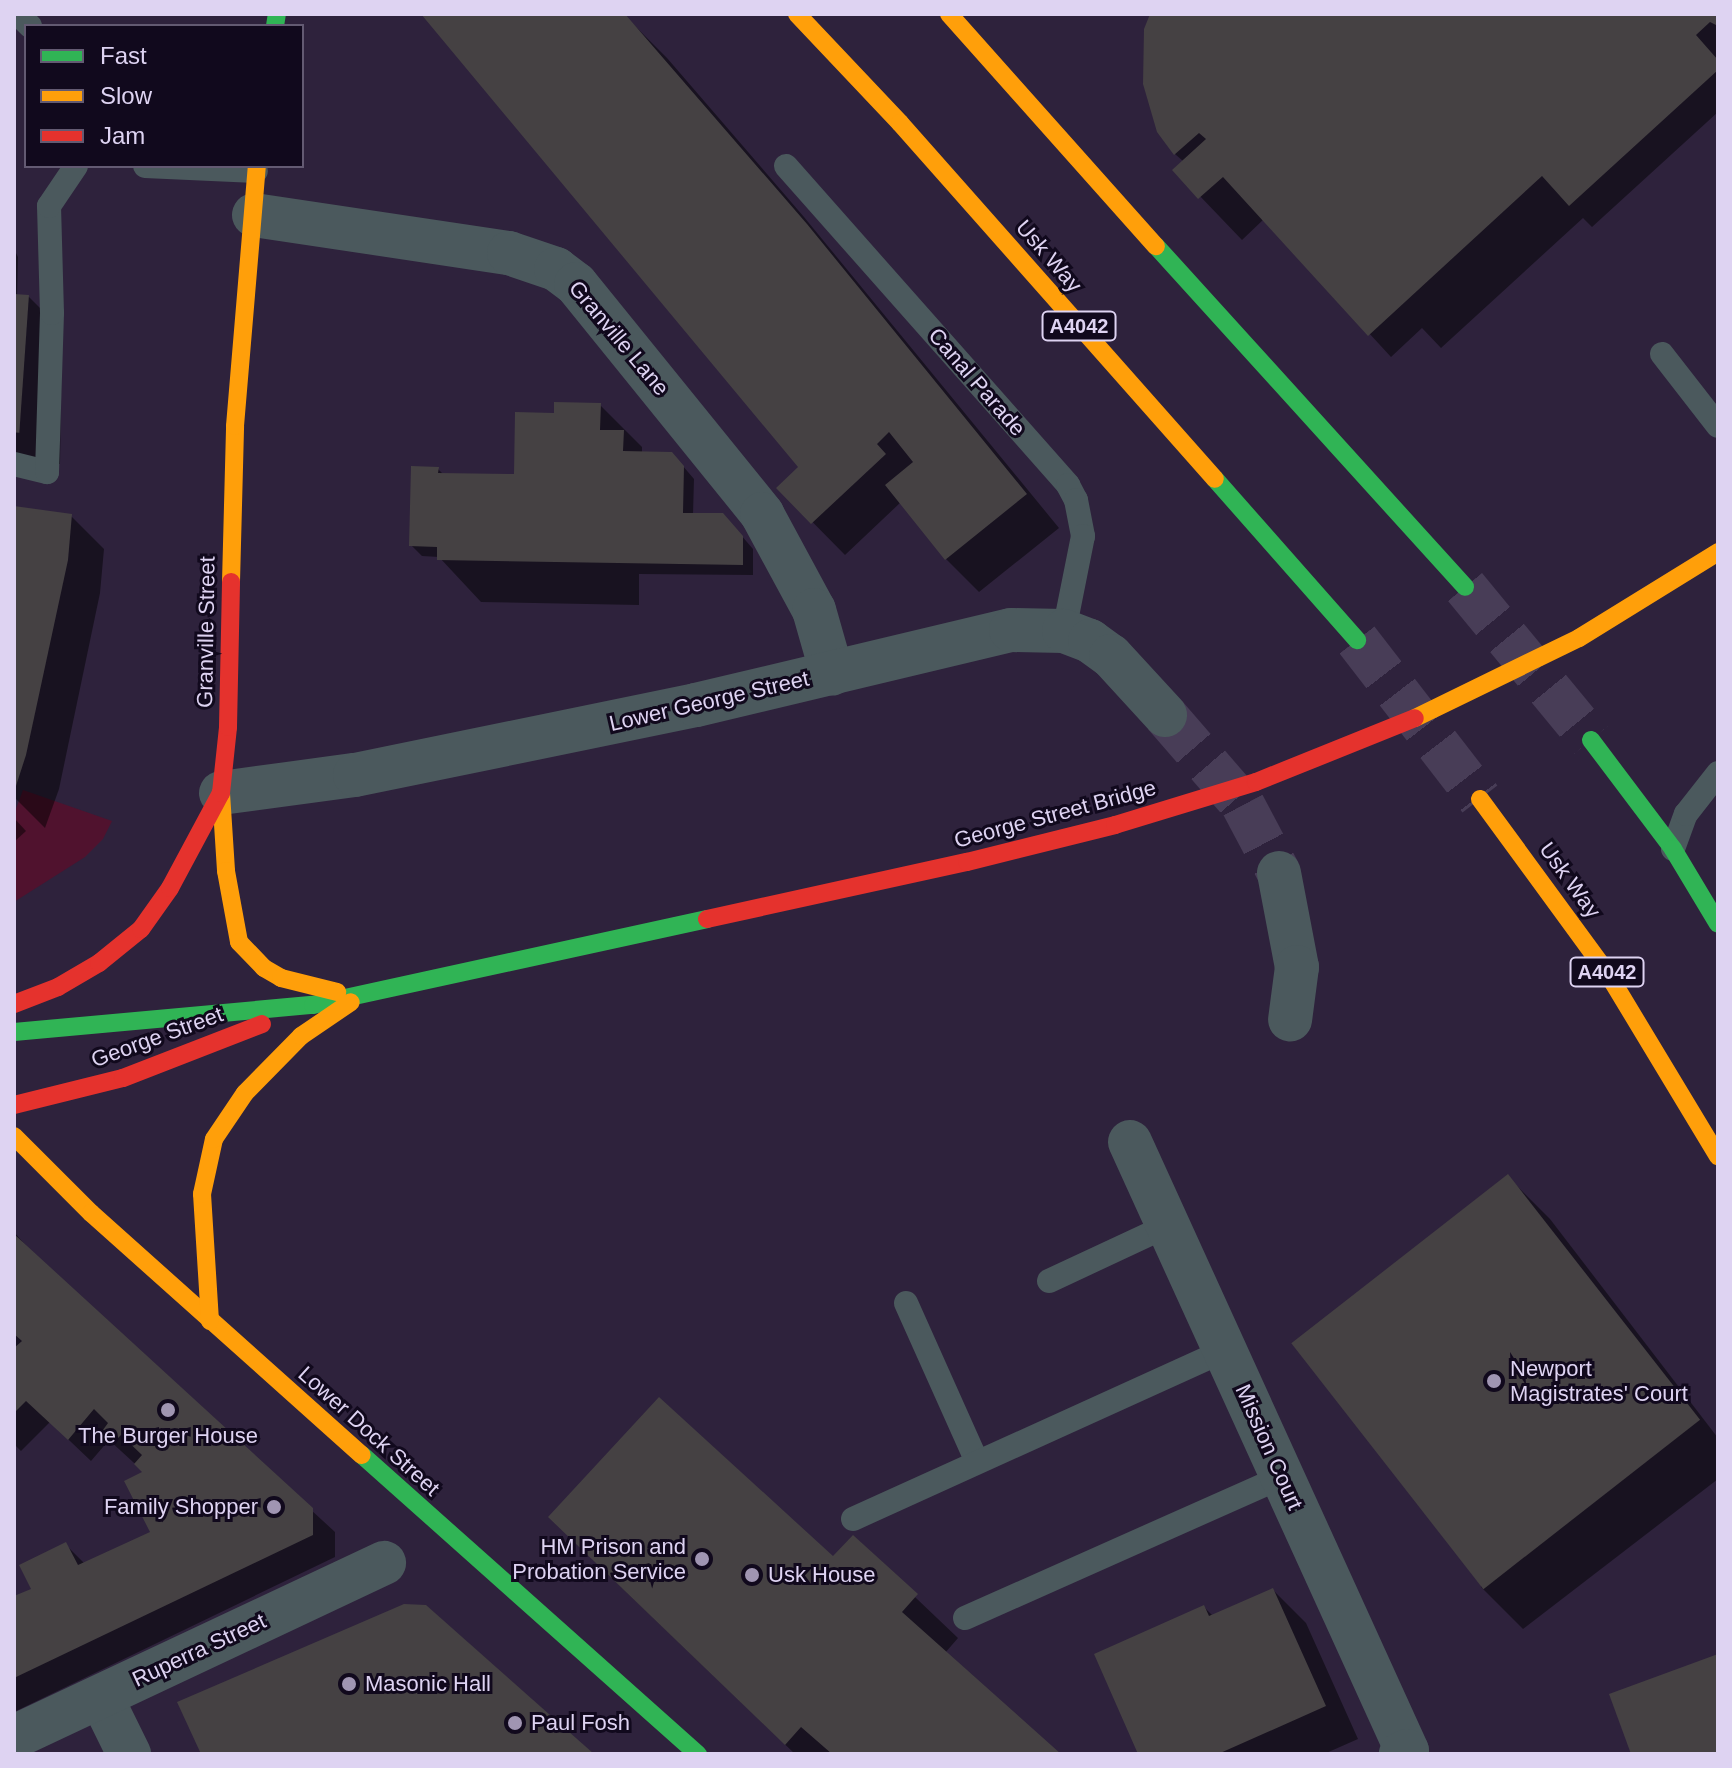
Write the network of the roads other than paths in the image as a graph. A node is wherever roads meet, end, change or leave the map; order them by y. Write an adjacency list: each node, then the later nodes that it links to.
1 (797, 14): 14 (main road, Usk Way / A4042)
2 (949, 14): 12 (main road)
3 (786, 166): 13 (lane, Canal Parade)
4 (75, 168): 10 (lane)
5 (220, 168): 6 (lane)
6 (257, 169): 7 (main road, Granville Street)
7 (254, 215): 15 (street, Granville Lane); 19 (main road, Granville Street)
8 (1662, 354): 9 (lane)
9 (1718, 426)
10 (14, 464)
11 (1718, 552): 24 (main road, George Street Bridge, bridge)
12 (1465, 587)
13 (1064, 631): 15 (street, Lower George Street); 16 (street, Lower George Street)
14 (1357, 640)
15 (832, 673): 19 (street, Lower George Street)
16 (1165, 715)
17 (1591, 740): 21 (main road)
18 (1718, 773): 21 (lane)
19 (221, 793): 24 (main road); 25 (main road, Granville Street)
20 (1480, 799): 32 (main road, Usk Way / A4042)
21 (1673, 849): 23 (main road)
22 (1279, 873): 27 (street)
23 (1718, 924)
24 (359, 996): 26 (main road, George Street); 36 (main road)
25 (14, 1004)
26 (313, 1005): 28 (main road, George Street); 29 (main road, George Street)
27 (1290, 1020)
28 (14, 1032)
29 (14, 1105)
30 (14, 1136): 36 (main road, Lower Dock Street)
31 (1130, 1142): 33 (street, Mission Court)
32 (1718, 1156)
33 (1169, 1225): 34 (lane); 37 (street, Mission Court)
34 (1049, 1281)
35 (906, 1303): 38 (lane)
36 (210, 1321): 47 (main road, Lower Dock Street)
37 (1225, 1350): 38 (lane); 39 (street, Mission Court)
38 (977, 1462): 40 (lane)
39 (1282, 1477): 42 (lane); 45 (street, Mission Court)
40 (853, 1519)
41 (384, 1563): 43 (street, Ruperra Street)
42 (965, 1618)
43 (101, 1697): 44 (street, Ruperra Street); 46 (street)
44 (14, 1737)
45 (1405, 1753)
46 (129, 1754)
47 (698, 1754)

